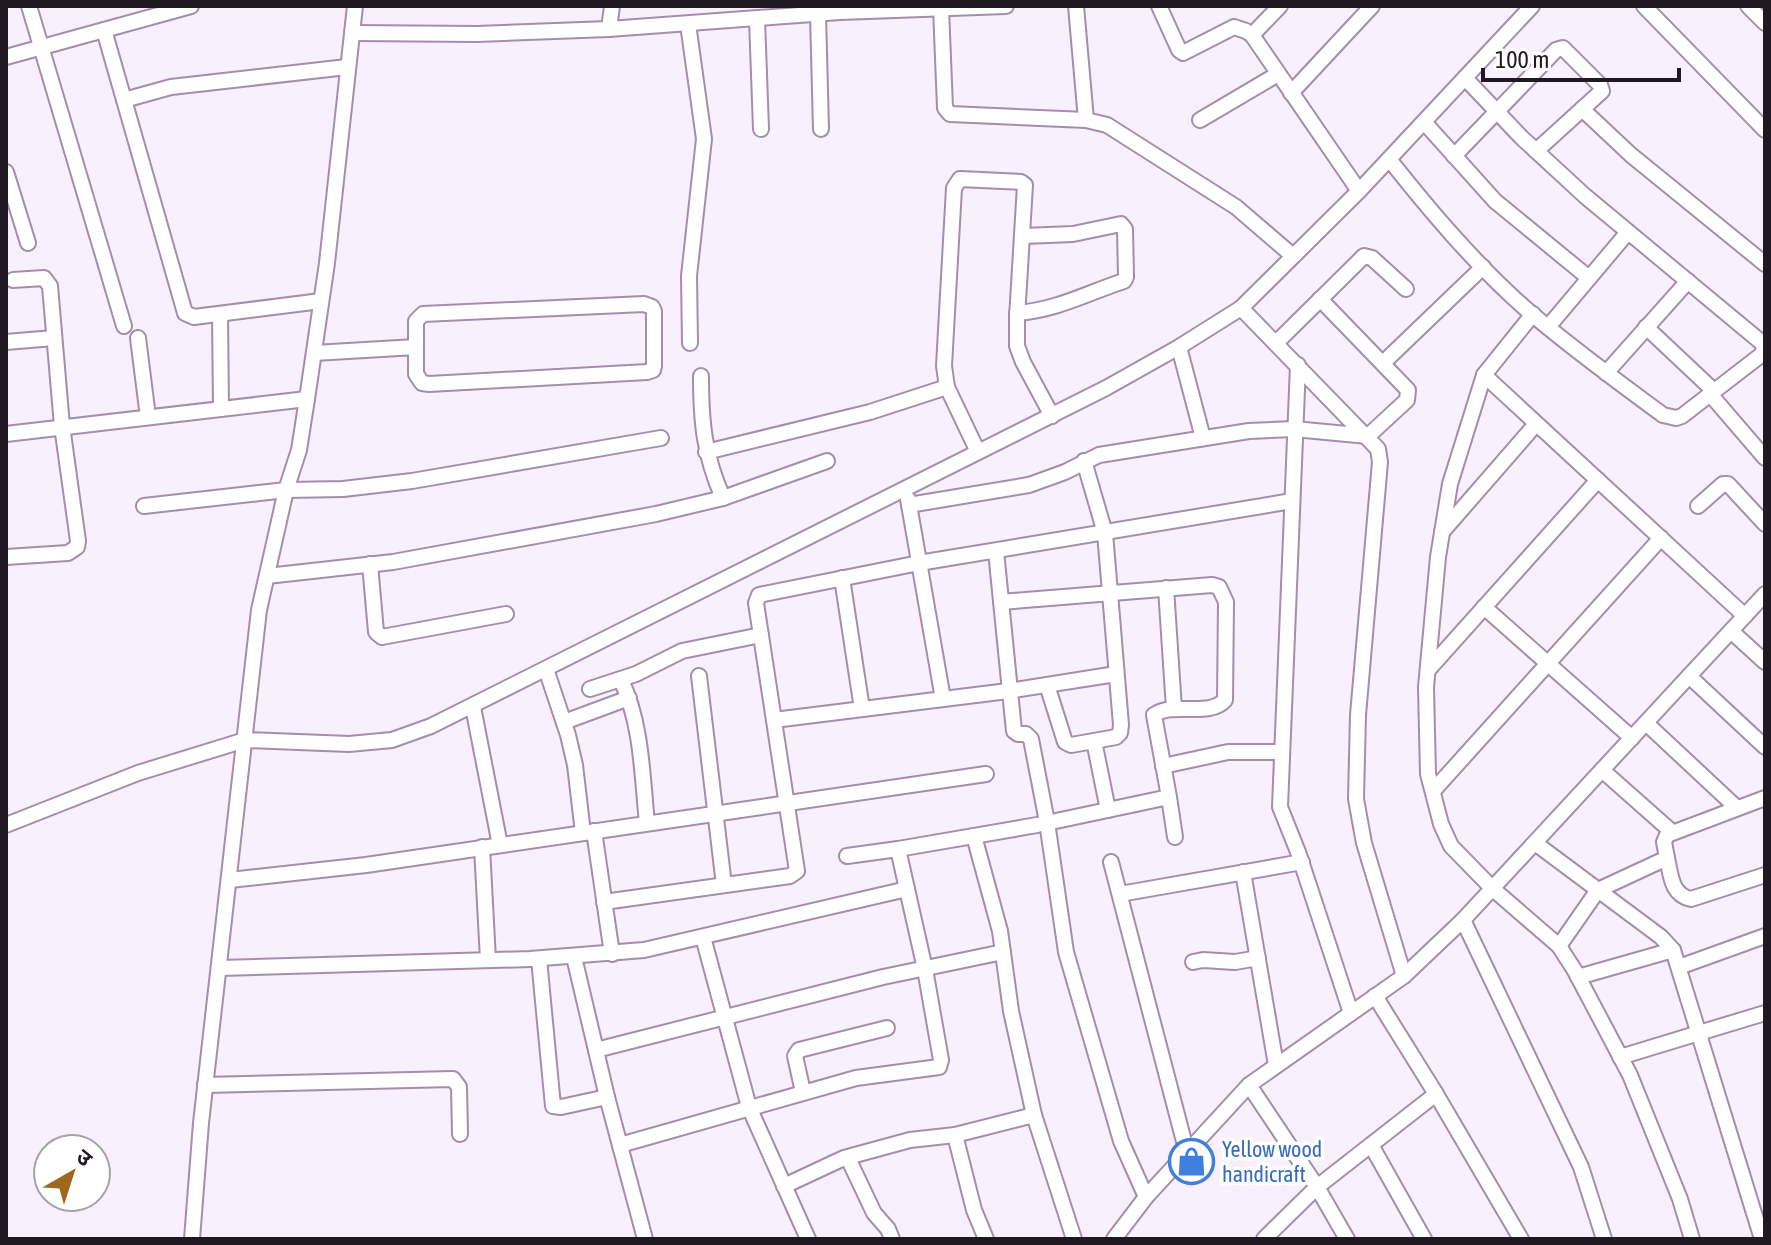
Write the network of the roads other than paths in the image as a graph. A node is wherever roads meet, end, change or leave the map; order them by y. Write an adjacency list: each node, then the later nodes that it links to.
1 (29, 6): 23 (street)
2 (191, 6): 20 (street)
3 (355, 6): 21 (street)
4 (612, 6): 19 (street)
5 (1006, 6): 14 (street)
6 (1076, 6): 32 (street)
7 (1159, 6): 22 (street)
8 (1280, 6): 22 (street)
9 (1372, 6): 28 (street)
10 (1532, 6): 27 (street)
11 (1644, 6): 37 (street)
12 (1748, 6): 17 (street)
13 (890, 8): 14 (street); 15 (street)
14 (941, 8): 32 (street)
15 (818, 14): 16 (street); 36 (street)
16 (757, 19): 18 (street); 35 (street)
17 (1765, 23)
18 (688, 24): 19 (street); 65 (street)
19 (609, 29): 21 (street)
20 (104, 30): 23 (street); 29 (street)
21 (352, 33): 25 (street)
22 (1252, 35): 26 (street)
23 (42, 46): 24 (street); 59 (street)
24 (6, 57)
25 (347, 67): 29 (street); 54 (street)
26 (1278, 74): 28 (street); 33 (street)
27 (1465, 78): 31 (street); 34 (street)
28 (1291, 93): 42 (street)
29 (124, 100): 57 (street)
30 (1582, 109): 31 (street); 38 (street); 47 (street)
31 (1497, 111): 38 (street); 39 (street)
32 (1086, 120): 46 (street)
33 (1200, 120)
34 (1424, 122): 39 (street); 40 (street)
35 (761, 129)
36 (821, 129)
37 (1765, 130)
38 (1536, 151): 43 (street)
39 (1454, 156): 49 (street)
40 (1389, 159): 42 (street); 48 (street)
41 (6, 172): 45 (street)
42 (1359, 191): 46 (street)
43 (1628, 232): 49 (street); 51 (street)
44 (1023, 236): 56 (street); 56 (street); 75 (street)
45 (28, 243)
46 (1293, 256): 55 (street)
47 (1765, 264)
48 (1483, 267): 58 (street); 70 (street)
49 (1589, 278): 60 (street)
50 (13, 280): 62 (street)
51 (1688, 281): 61 (street); 76 (street)
52 (1406, 289): 53 (street)
53 (1320, 299): 66 (street); 70 (street)
54 (321, 301): 57 (street); 69 (street)
55 (1241, 308): 66 (street); 68 (street)
56 (1017, 313): 79 (street)
57 (220, 314): 78 (street)
58 (1533, 314): 60 (street); 73 (street)
59 (124, 326)
60 (1548, 327): 72 (street)
61 (1646, 327): 72 (street); 76 (street)
62 (54, 338): 64 (street); 82 (street)
63 (138, 338): 80 (street)
64 (6, 342)
65 (690, 343)
66 (1276, 343): 71 (street)
67 (416, 347): 67 (street); 69 (street)
68 (1179, 347): 79 (street); 87 (street)
69 (314, 353): 77 (street)
70 (1383, 363): 85 (street)
71 (1298, 365): 83 (street); 85 (street)
72 (1606, 373): 76 (street)
73 (1484, 375): 81 (street); 102 (street)
74 (701, 376): 88 (street)
75 (947, 387): 88 (street); 89 (street)
76 (1712, 393): 90 (street)
77 (307, 399): 78 (street); 95 (street)
78 (221, 409): 80 (street)
79 (1052, 416): 89 (street)
80 (148, 417): 82 (street)
81 (1536, 424): 93 (street); 102 (street)
82 (62, 426): 84 (street); 106 (street)
83 (1294, 429): 85 (street); 87 (street); 97 (street)
84 (6, 434)
85 (1368, 436): 193 (street)
86 (661, 438): 95 (street)
87 (1203, 438): 92 (street)
88 (706, 452): 96 (street)
89 (978, 452): 94 (street)
90 (1765, 458)
91 (827, 461): 96 (street)
92 (1084, 461): 98 (street); 103 (street)
93 (1598, 480): 104 (street); 115 (street)
94 (906, 487): 98 (street); 122 (street)
95 (286, 490): 99 (street); 109 (street)
96 (723, 498): 108 (street)
97 (1292, 501): 103 (street); 143 (street)
98 (909, 505): 107 (street)
99 (144, 506)
100 (1698, 506): 101 (street)
101 (1765, 524)
102 (1442, 532): 123 (street)
103 (1105, 533): 105 (street); 112 (street)
104 (1661, 538): 117 (street); 121 (street)
105 (996, 551): 107 (street); 114 (street)
106 (6, 557)
107 (919, 563): 110 (street); 132 (street)
108 (370, 564): 109 (street); 116 (street)
109 (267, 576): 140 (street)
110 (842, 578): 119 (street); 134 (street)
111 (1166, 588): 112 (street); 135 (street); 135 (street)
112 (1110, 592): 114 (street); 124 (street)
113 (1765, 594): 117 (street)
114 (1001, 602): 130 (street)
115 (1484, 607): 121 (street); 123 (street)
116 (506, 614)
117 (1745, 616): 118 (street)
118 (1731, 631): 120 (street); 126 (street)
119 (761, 635): 127 (street); 136 (street)
120 (1765, 662)
121 (1547, 663): 139 (street); 147 (street)
122 (546, 669): 133 (street); 137 (street)
123 (1428, 670): 147 (street)
124 (1116, 674): 128 (street); 141 (street)
125 (699, 676): 153 (street)
126 (1689, 676): 138 (street); 142 (street)
127 (621, 680): 129 (street); 131 (street)
128 (1047, 685): 130 (street); 141 (street)
129 (590, 689)
130 (1008, 691): 132 (street); 154 (street)
131 (629, 698): 137 (street); 155 (street)
132 (943, 699): 134 (street)
133 (473, 707): 140 (street); 162 (street)
134 (862, 709): 136 (street)
135 (1174, 709): 144 (street)
136 (774, 720): 150 (street)
137 (564, 722): 157 (street)
138 (1646, 723): 139 (street); 151 (street)
139 (1632, 738): 145 (street)
140 (245, 740): 156 (street); 171 (street)
141 (1094, 741): 152 (street)
142 (1765, 747)
143 (1281, 752): 144 (street); 168 (street)
144 (1163, 766): 148 (street)
145 (1602, 770): 158 (street); 161 (street)
146 (986, 774): 150 (street)
147 (1433, 791): 174 (street)
148 (1169, 797): 152 (street); 160 (street)
149 (1765, 798): 151 (street)
150 (787, 804): 153 (street); 172 (street)
151 (1737, 808): 158 (street)
152 (1108, 810): 154 (street)
153 (715, 814): 155 (street); 172 (street)
154 (1047, 822): 159 (street); 219 (street)
155 (647, 823): 157 (street)
156 (6, 825)
157 (588, 832): 162 (street); 177 (street)
158 (1672, 832): 166 (street)
159 (974, 836): 164 (street); 183 (street)
160 (1175, 837)
161 (1535, 843): 174 (street); 175 (street)
162 (500, 845): 163 (street)
163 (482, 847): 171 (street); 188 (street)
164 (898, 849): 165 (street); 173 (street)
165 (847, 856)
166 (1667, 858): 170 (street); 175 (street)
167 (1111, 862): 176 (street)
168 (1302, 862): 169 (street); 196 (street)
169 (1243, 872): 176 (street); 186 (street)
170 (1765, 875)
171 (230, 880): 191 (street)
172 (724, 885): 177 (street)
173 (907, 889): 180 (street); 192 (street)
174 (1493, 889): 178 (street); 181 (street)
175 (1598, 890): 181 (street); 182 (street)
176 (1120, 894): 215 (street)
177 (604, 902): 184 (street)
178 (1463, 920): 193 (street); 231 (street)
179 (1765, 936): 190 (street)
180 (703, 937): 184 (street); 197 (street)
181 (1559, 946): 194 (street)
182 (1673, 950): 190 (street); 194 (street)
183 (1003, 952): 192 (street); 210 (street)
184 (612, 954): 185 (street)
185 (574, 957): 187 (street); 201 (street)
186 (1258, 958): 189 (street); 203 (street)
187 (539, 959): 188 (street); 208 (street)
188 (488, 960): 191 (street)
189 (1193, 962)
190 (1679, 967): 200 (street)
191 (219, 968): 204 (street)
192 (925, 969): 197 (street); 206 (street)
193 (1404, 976): 195 (street)
194 (1578, 977): 202 (street)
195 (1375, 996): 196 (street); 207 (street)
196 (1351, 1013): 203 (street)
197 (724, 1016): 201 (street); 209 (street)
198 (1764, 1018): 200 (street)
199 (887, 1028): 206 (street)
200 (1700, 1033): 202 (street); 233 (street)
201 (596, 1050): 208 (street)
202 (1620, 1057): 232 (street)
203 (1276, 1065): 205 (street)
204 (205, 1085): 211 (street); 221 (street)
205 (1249, 1085): 215 (street); 218 (street)
206 (803, 1092): 209 (street)
207 (1436, 1094): 214 (street); 230 (street)
208 (607, 1097): 213 (street)
209 (749, 1107): 213 (street); 217 (street)
210 (1034, 1115): 212 (street); 226 (street)
211 (460, 1134)
212 (955, 1135): 216 (street); 225 (street)
213 (620, 1145): 222 (street)
214 (1371, 1145): 218 (street); 229 (street)
215 (1187, 1153): 219 (street)
216 (848, 1158): 217 (street); 224 (street)
217 (784, 1186): 223 (street)
218 (1317, 1187): 220 (street); 228 (street)
219 (1146, 1197): 227 (street)
220 (1269, 1237)
221 (192, 1239)
222 (645, 1239)
223 (808, 1239)
224 (892, 1239)
225 (986, 1239)
226 (1074, 1239)
227 (1114, 1239)
228 (1347, 1239)
229 (1424, 1239)
230 (1521, 1239)
231 (1604, 1239)
232 (1692, 1239)
233 (1762, 1239)

